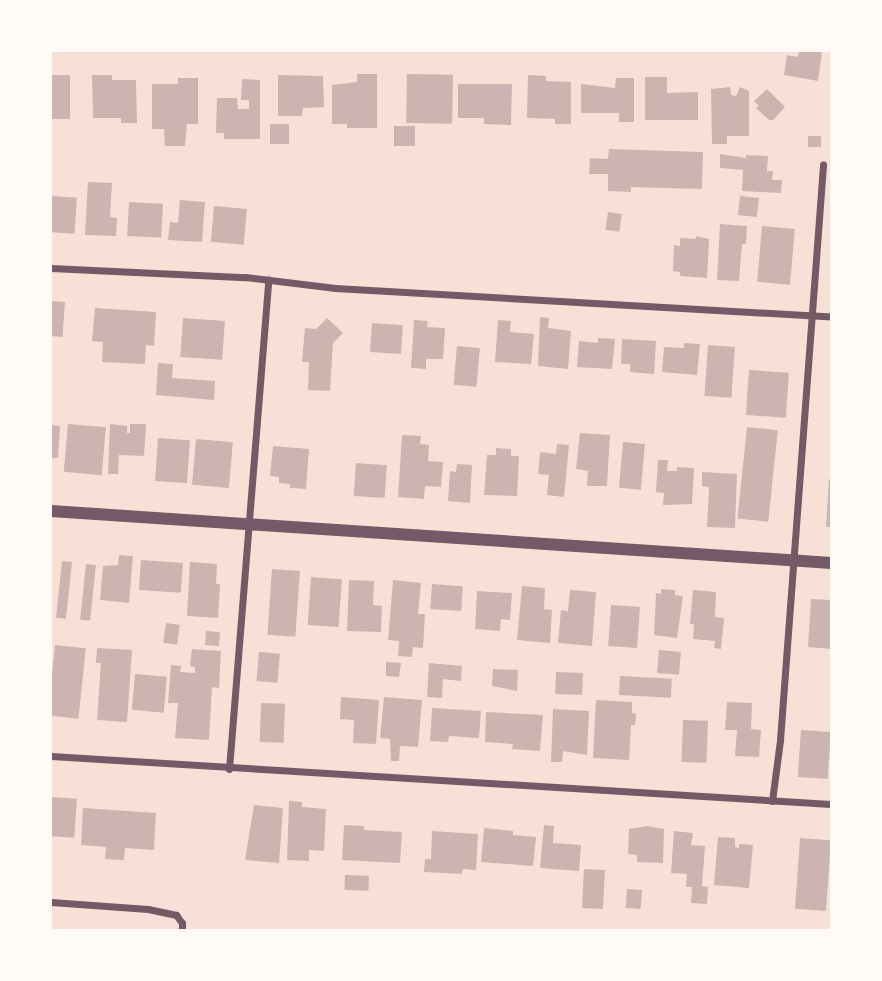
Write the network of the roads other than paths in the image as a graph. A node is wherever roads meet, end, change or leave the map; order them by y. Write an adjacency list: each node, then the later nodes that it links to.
1 (823, 165): 4 (street)
2 (51, 268): 3 (street)
3 (268, 280): 4 (street); 7 (street)
4 (811, 315): 5 (street); 8 (street)
5 (831, 317)
6 (51, 511): 7 (street)
7 (247, 526): 8 (street); 11 (street)
8 (793, 561): 9 (street); 12 (street)
9 (831, 563)
10 (51, 756): 11 (street)
11 (229, 769): 12 (street)
12 (772, 801): 13 (street)
13 (831, 804)
14 (51, 902): 15 (street)
15 (182, 927)

